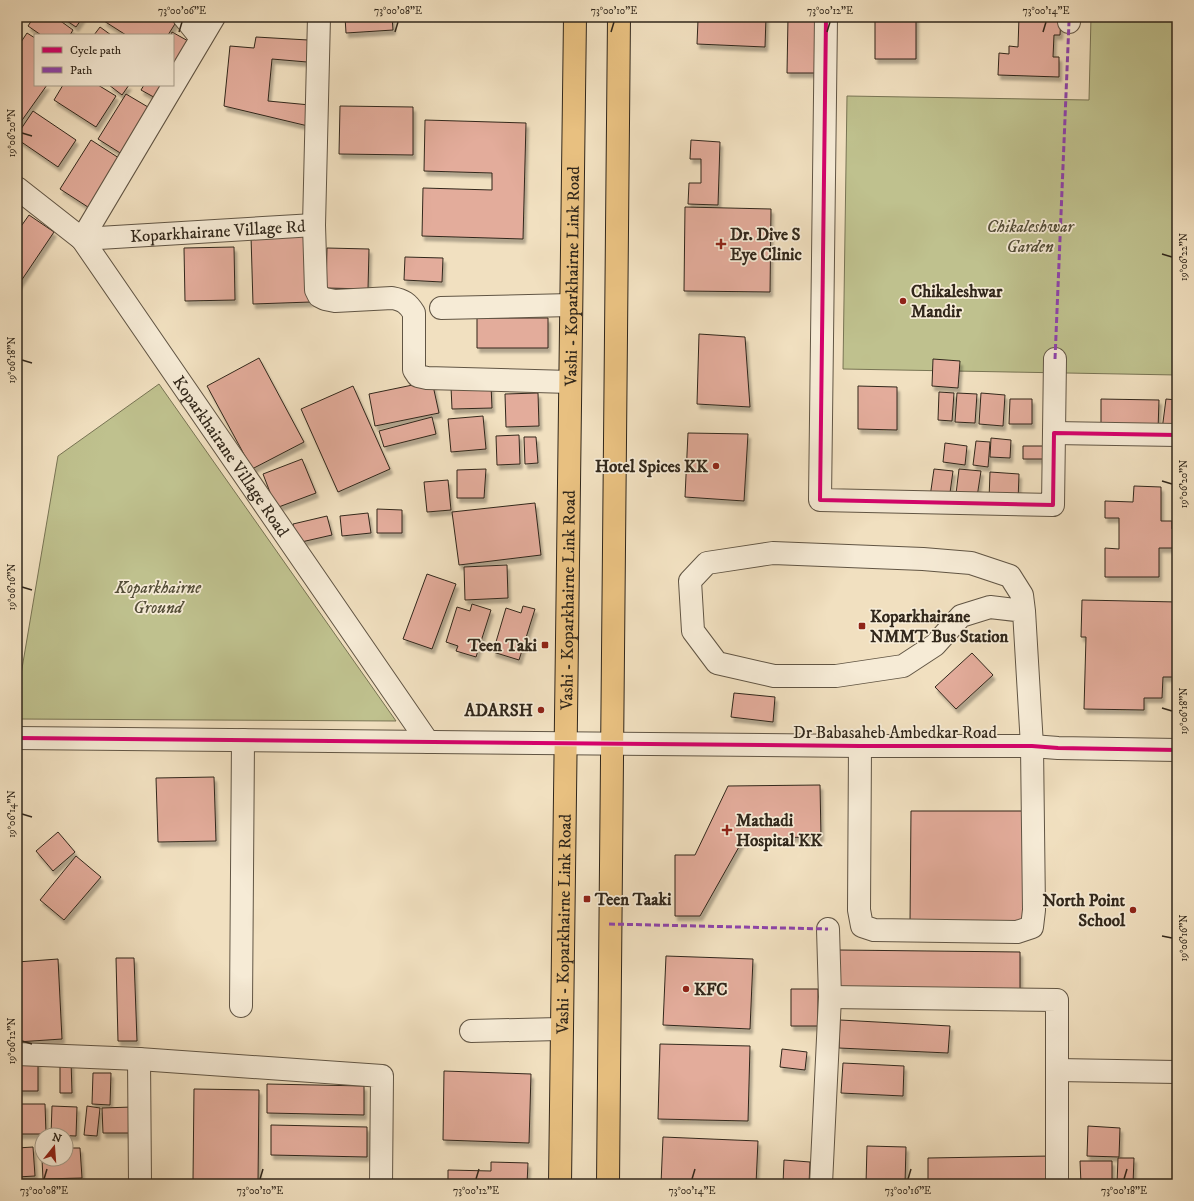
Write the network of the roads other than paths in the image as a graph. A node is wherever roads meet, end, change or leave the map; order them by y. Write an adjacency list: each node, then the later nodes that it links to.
1 (184, 17): 7 (street)
2 (214, 17): 7 (street)
3 (319, 17): 11 (street, Koparkhairane Village Rd)
4 (575, 17): 13 (main road, Vashi - Koparkhairne Link Road)
5 (618, 17): 24 (main road)
6 (826, 17): 17 (street)
7 (202, 38): 8 (street)
8 (174, 85)
9 (173, 86): 12 (street)
10 (17, 188): 12 (street, Koparkhairane Village Road)
11 (314, 225): 12 (street, Koparkhairane Village Rd); 16 (street)
12 (82, 239): 22 (street, Koparkhairane Village Road)
13 (571, 305): 14 (street); 16 (main road, Vashi - Koparkhairne Link Road)
14 (441, 308)
15 (1055, 359): 17 (street)
16 (570, 382): 23 (main road, Vashi - Koparkhairne Link Road)
17 (1054, 433): 18 (street)
18 (1177, 435)
19 (1024, 610): 19 (street); 26 (street)
20 (17, 738): 21 (street, Dr Babasaheb Ambedkar Road)
21 (243, 740): 22 (street, Dr Babasaheb Ambedkar Road); 30 (street)
22 (428, 742): 23 (street, Dr Babasaheb Ambedkar Road)
23 (566, 743): 24 (street, Dr Babasaheb Ambedkar Road); 31 (main road, Vashi - Koparkhairne Link Road)
24 (612, 743): 25 (street, Dr Babasaheb Ambedkar Road); 40 (main road)
25 (860, 746): 26 (street, Dr Babasaheb Ambedkar Road); 26 (street)
26 (1032, 746): 27 (street, Dr Babasaheb Ambedkar Road)
27 (1177, 750)
28 (828, 929): 29 (street)
29 (830, 997): 35 (street); 41 (street)
30 (241, 1006)
31 (562, 1028): 32 (street); 39 (main road, Vashi - Koparkhairne Link Road)
32 (471, 1031)
33 (17, 1054): 34 (street)
34 (139, 1059): 37 (street); 38 (street)
35 (1057, 1070): 36 (street); 42 (street)
36 (1177, 1072)
37 (140, 1184)
38 (381, 1184)
39 (560, 1184)
40 (608, 1184)
41 (821, 1184)
42 (1057, 1184)

